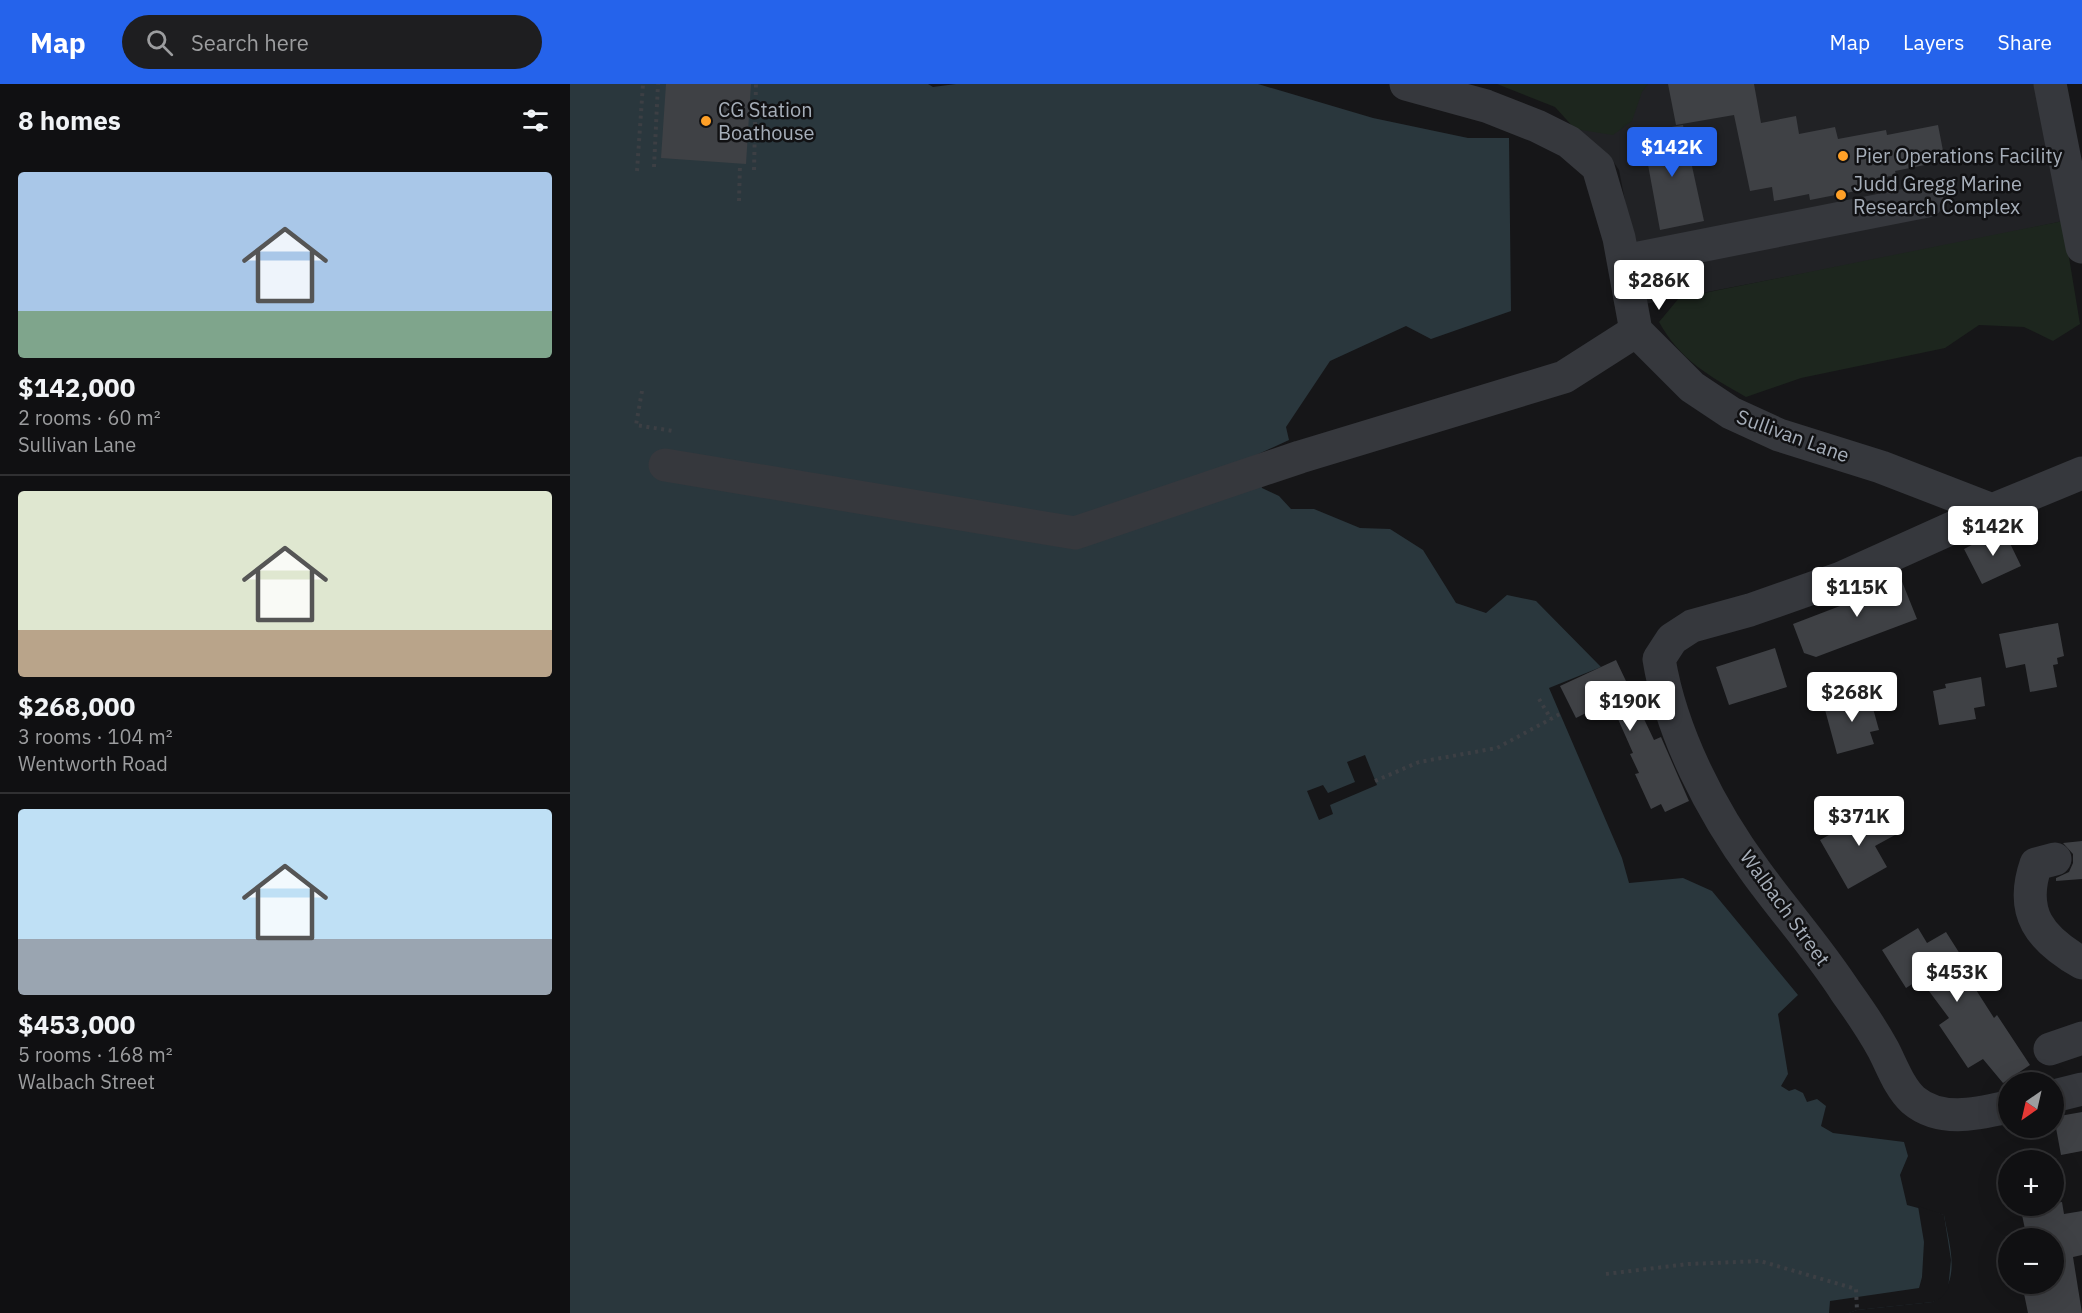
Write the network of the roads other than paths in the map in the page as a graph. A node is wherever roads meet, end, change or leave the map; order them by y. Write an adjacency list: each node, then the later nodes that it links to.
1 (1406, 84): 6 (street)
2 (2050, 84): 3 (street)
3 (2074, 172): 5 (street)
4 (1927, 201): 6 (street)
5 (2082, 247)
6 (1624, 261): 7 (street)
7 (1636, 331): 8 (street); 10 (street, Sullivan Lane)
8 (666, 465)
9 (2082, 473): 10 (street)
10 (1992, 510): 17 (street, Walbach Street)
11 (2055, 860): 12 (street)
12 (2082, 963)
13 (2082, 1038): 14 (street)
14 (2050, 1049)
15 (2082, 1089): 16 (street)
16 (2064, 1094)
17 (1998, 1109)

